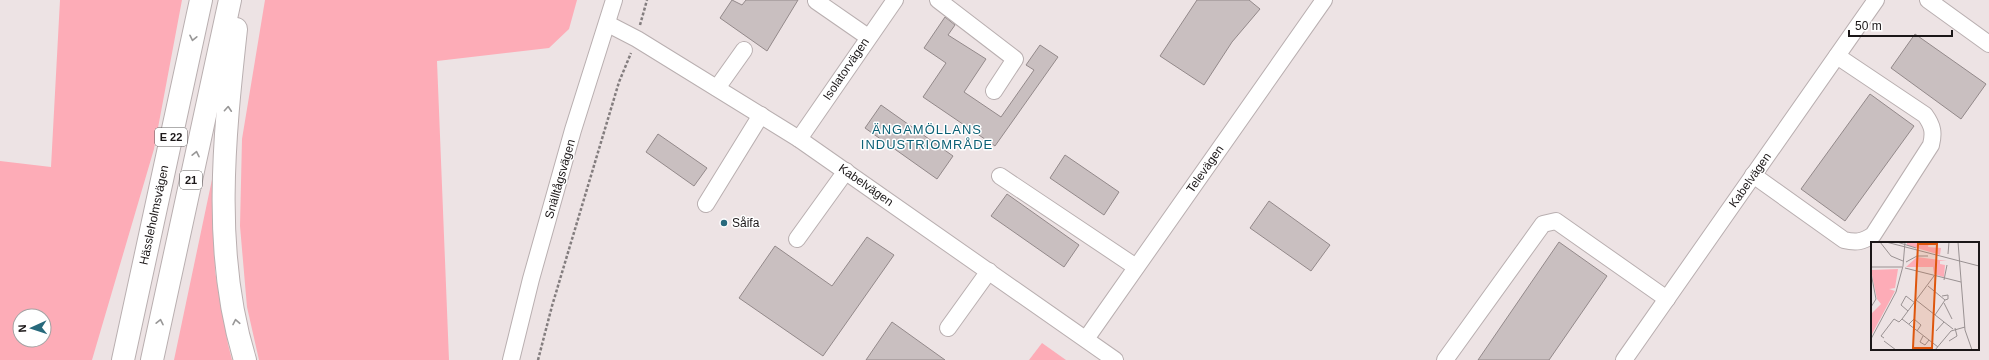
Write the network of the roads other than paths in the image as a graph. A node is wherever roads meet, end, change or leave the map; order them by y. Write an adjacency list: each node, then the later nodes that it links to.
1 (201, 0): 27 (highway, Hässleholmsvägen / E 22, one-way to 27)
2 (230, 0): 33 (highway, 21, one-way to 2)
3 (239, 0): 34 (highway, one-way to 3)
4 (614, 0): 11 (street, Snälltågsvägen)
5 (895, 0): 12 (street, Isolatorvägen)
6 (938, 0): 17 (street)
7 (1324, 0): 25 (street, Televägen)
8 (1876, 0): 15 (street, Kabelvägen)
9 (1928, 0): 13 (street)
10 (816, 1): 12 (street)
11 (608, 24): 16 (street, Kabelvägen); 35 (street, Snälltågsvägen)
12 (868, 37): 19 (street, Isolatorvägen)
13 (1989, 44)
14 (744, 50): 16 (street)
15 (1837, 56): 21 (street, Kabelvägen); 21 (street)
16 (717, 88): 18 (street, Kabelvägen)
17 (994, 91)
18 (761, 115): 19 (street, Kabelvägen); 23 (street)
19 (799, 139): 20 (street, Kabelvägen)
20 (846, 171): 24 (street); 26 (street, Kabelvägen)
21 (1753, 175): 28 (street, Kabelvägen)
22 (1000, 176): 25 (street)
23 (706, 204)
24 (797, 239)
25 (1136, 267): 30 (street, Televägen)
26 (988, 271): 29 (street); 30 (street, Kabelvägen)
27 (141, 274): 31 (highway, E 22); 32 (highway, Hässleholmsvägen)
28 (1666, 299): 37 (street); 38 (street, Kabelvägen)
29 (948, 328)
30 (1086, 339): 36 (street, Kabelvägen)
31 (111, 360)
32 (123, 360)
33 (152, 360)
34 (245, 360)
35 (511, 360)
36 (1115, 360)
37 (1444, 360)
38 (1624, 360)

